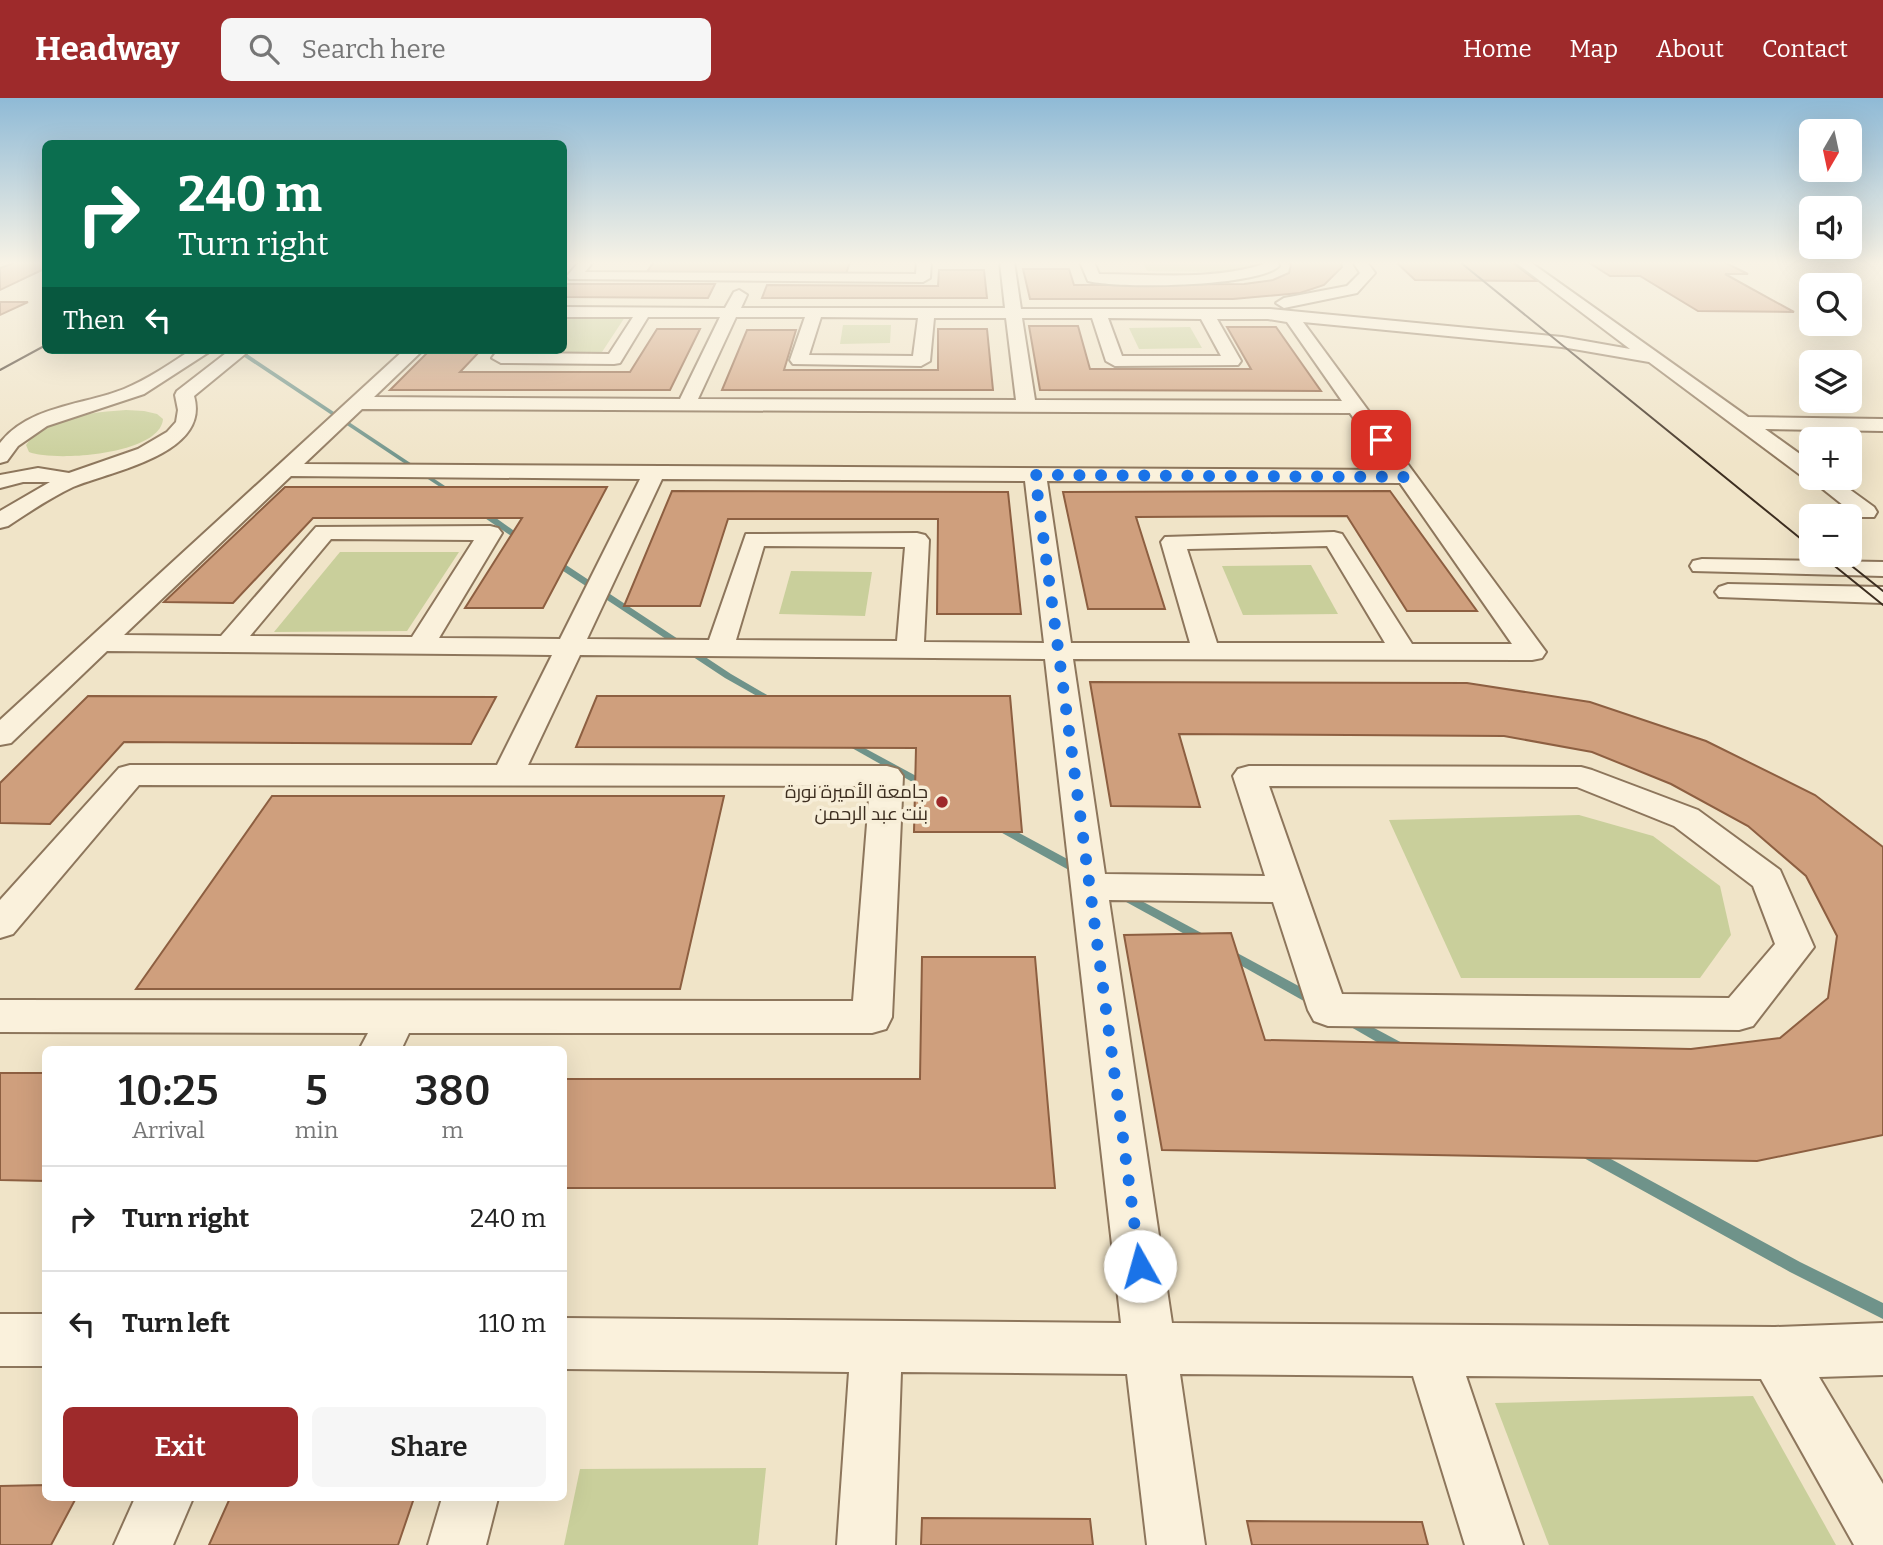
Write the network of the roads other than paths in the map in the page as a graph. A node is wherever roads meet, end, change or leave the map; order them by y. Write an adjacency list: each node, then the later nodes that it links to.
1 (633, 330): 16 (street)
2 (723, 330): 21 (street)
3 (809, 330): 4 (street)
4 (924, 330)
5 (1017, 330): 22 (street)
6 (1104, 330): 7 (street)
7 (1215, 330)
8 (1300, 330): 23 (street)
9 (1434, 330): 12 (street)
10 (1511, 330): 12 (street)
11 (1615, 330): 17 (street)
12 (1481, 334): 17 (street)
13 (196, 354): 18 (street)
14 (235, 354): 19 (street)
15 (410, 354): 20 (street)
16 (504, 354)
17 (1655, 358): 24 (street)
18 (129, 394): 19 (street); 26 (street)
19 (168, 400): 33 (street)
20 (357, 403): 21 (street); 28 (street)
21 (687, 403): 22 (street)
22 (1026, 405): 23 (street)
23 (1356, 407): 31 (street)
24 (1745, 424): 25 (street); 27 (street)
25 (1883, 425)
26 (0, 457)
27 (1799, 463)
28 (285, 470): 29 (street); 41 (street)
29 (654, 472): 30 (street); 44 (street)
30 (1035, 475): 31 (street); 47 (street)
31 (1407, 477): 49 (street)
32 (0, 482): 33 (street)
33 (65, 482): 36 (street)
34 (1836, 490): 35 (street)
35 (1866, 512)
36 (0, 521)
37 (1702, 566): 38 (street)
38 (1883, 569)
39 (1728, 592): 40 (street)
40 (1883, 595)
41 (99, 643): 42 (street); 50 (street)
42 (229, 644): 43 (street); 43 (street)
43 (420, 646): 44 (street)
44 (569, 647): 45 (street); 51 (street)
45 (720, 648): 46 (street); 46 (street)
46 (910, 650): 47 (street)
47 (1058, 651): 48 (street); 52 (street)
48 (1206, 651): 49 (street); 49 (street)
49 (1404, 652)
50 (0, 736)
51 (508, 775): 54 (street); 56 (street)
52 (1090, 887): 53 (street); 61 (street)
53 (1287, 889): 53 (street)
54 (0, 924)
55 (0, 1016): 56 (street)
56 (389, 1033)
57 (0, 1340): 58 (street)
58 (42, 1340)
59 (567, 1344): 60 (street)
60 (876, 1346): 61 (street); 70 (street)
61 (1151, 1347): 63 (street); 71 (street)
62 (1883, 1349): 64 (street)
63 (1431, 1350): 64 (street); 72 (street)
64 (1776, 1353): 67 (street)
65 (164, 1501): 68 (street)
66 (469, 1501): 69 (street)
67 (1883, 1539)
68 (143, 1545)
69 (457, 1545)
70 (866, 1545)
71 (1177, 1545)
72 (1494, 1545)

